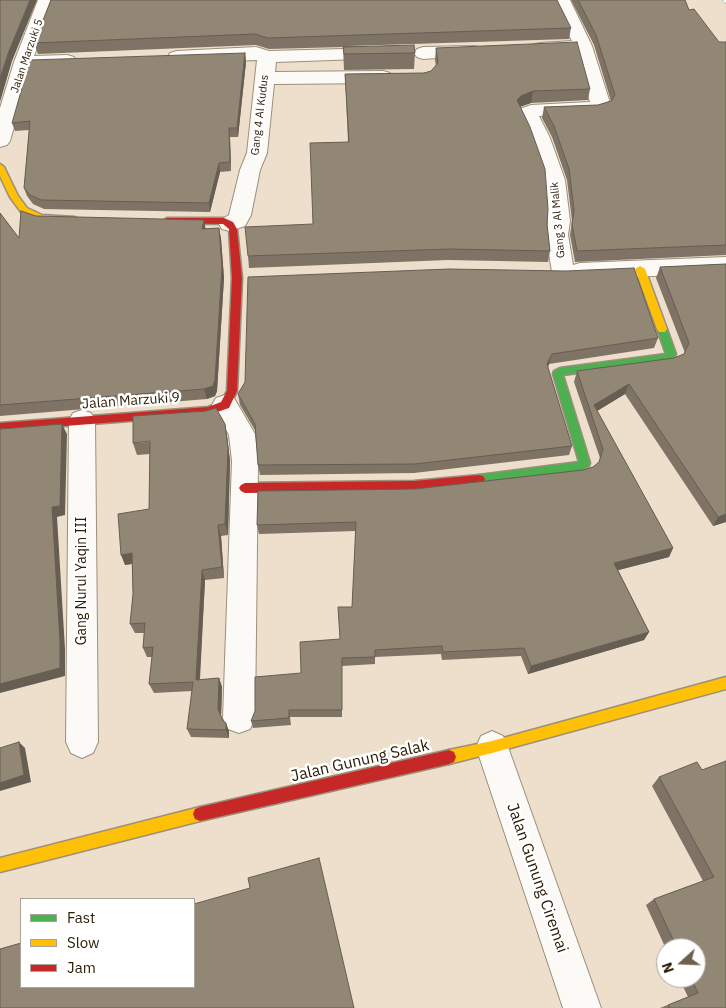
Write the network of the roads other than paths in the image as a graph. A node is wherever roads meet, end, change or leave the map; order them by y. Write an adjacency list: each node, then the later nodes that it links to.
1 (47, 0): 8 (street, Jalan Marzuki 5)
2 (561, 0): 3 (street)
3 (583, 46): 4 (street); 17 (street, Gang 3 Al Malik)
4 (523, 48)
5 (493, 50): 9 (street)
6 (161, 58): 9 (street)
7 (86, 60): 8 (street)
8 (23, 62): 11 (street, Jalan Marzuki 5)
9 (266, 65): 10 (street); 15 (street, Gang 4 Al Kudus)
10 (403, 77)
11 (0, 141)
12 (0, 167): 13 (street)
13 (88, 220)
14 (155, 221): 15 (street)
15 (230, 224): 18 (street)
16 (726, 265): 17 (street)
17 (640, 268): 21 (street)
18 (225, 405): 19 (street, Jalan Marzuki 9); 21 (street)
19 (82, 420): 20 (street, Jalan Marzuki 9); 24 (street, Gang Nurul Yaqin III)
20 (0, 427)
21 (244, 488): 23 (street)
22 (726, 683): 25 (street, Jalan Gunung Salak)
23 (239, 718)
24 (82, 742)
25 (492, 747): 26 (street, Jalan Gunung Salak); 27 (street, Jalan Gunung Ciremai)
26 (0, 865)
27 (582, 1008)

